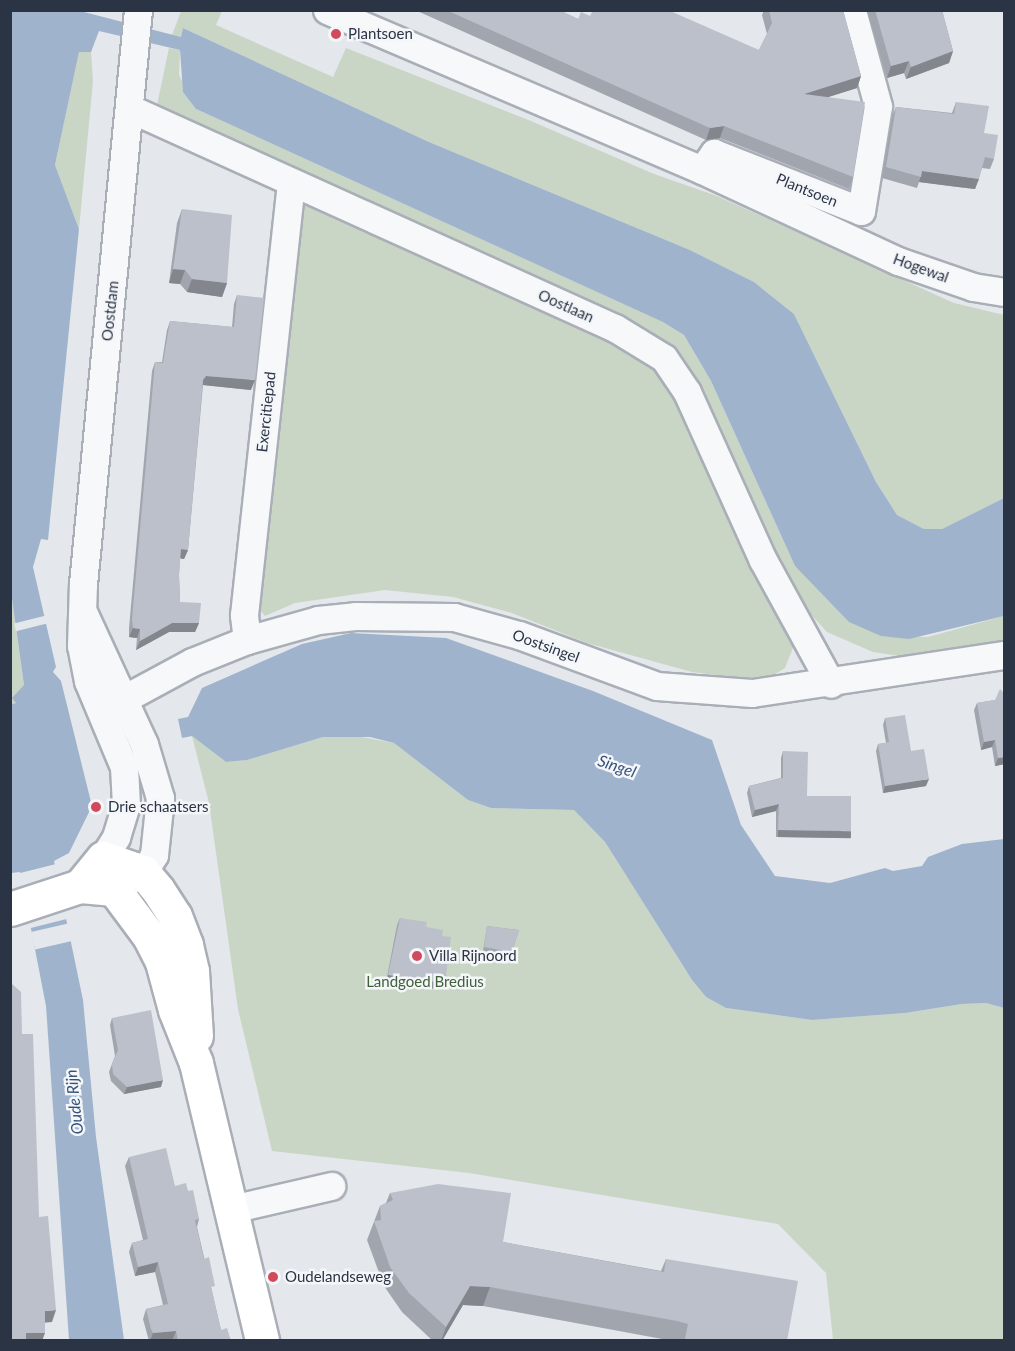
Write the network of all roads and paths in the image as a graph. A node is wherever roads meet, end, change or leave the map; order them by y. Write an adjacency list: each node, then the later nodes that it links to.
1 (852, 10): 5 (street, Plantsoen)
2 (330, 11): 5 (street, Plantsoen)
3 (137, 16): 4 (street, Oostdam)
4 (131, 109): 6 (street, Oostlaan); 12 (street, Oostdam)
5 (702, 170): 7 (street, Plantsoen)
6 (291, 184): 9 (street, Exercitiepad); 11 (street, Oostlaan)
7 (840, 233): 8 (street, Hogewal)
8 (1005, 292)
9 (247, 640): 11 (street, Oostsingel); 12 (street, Oostsingel)
10 (1005, 655): 11 (street, Oostsingel)
11 (831, 684)
12 (113, 705): 13 (street, Oostdam); 14 (street, Oostdam)
13 (103, 858): 14 (main road); 15 (main road); 16 (street)
14 (143, 872): 16 (street); 18 (main road)
15 (71, 889): 16 (main road); 17 (main road)
16 (114, 889): 18 (main road)
17 (17, 907)
18 (196, 1063): 20 (main road)
19 (331, 1186): 20 (street)
20 (231, 1209): 21 (main road)
21 (262, 1341)

